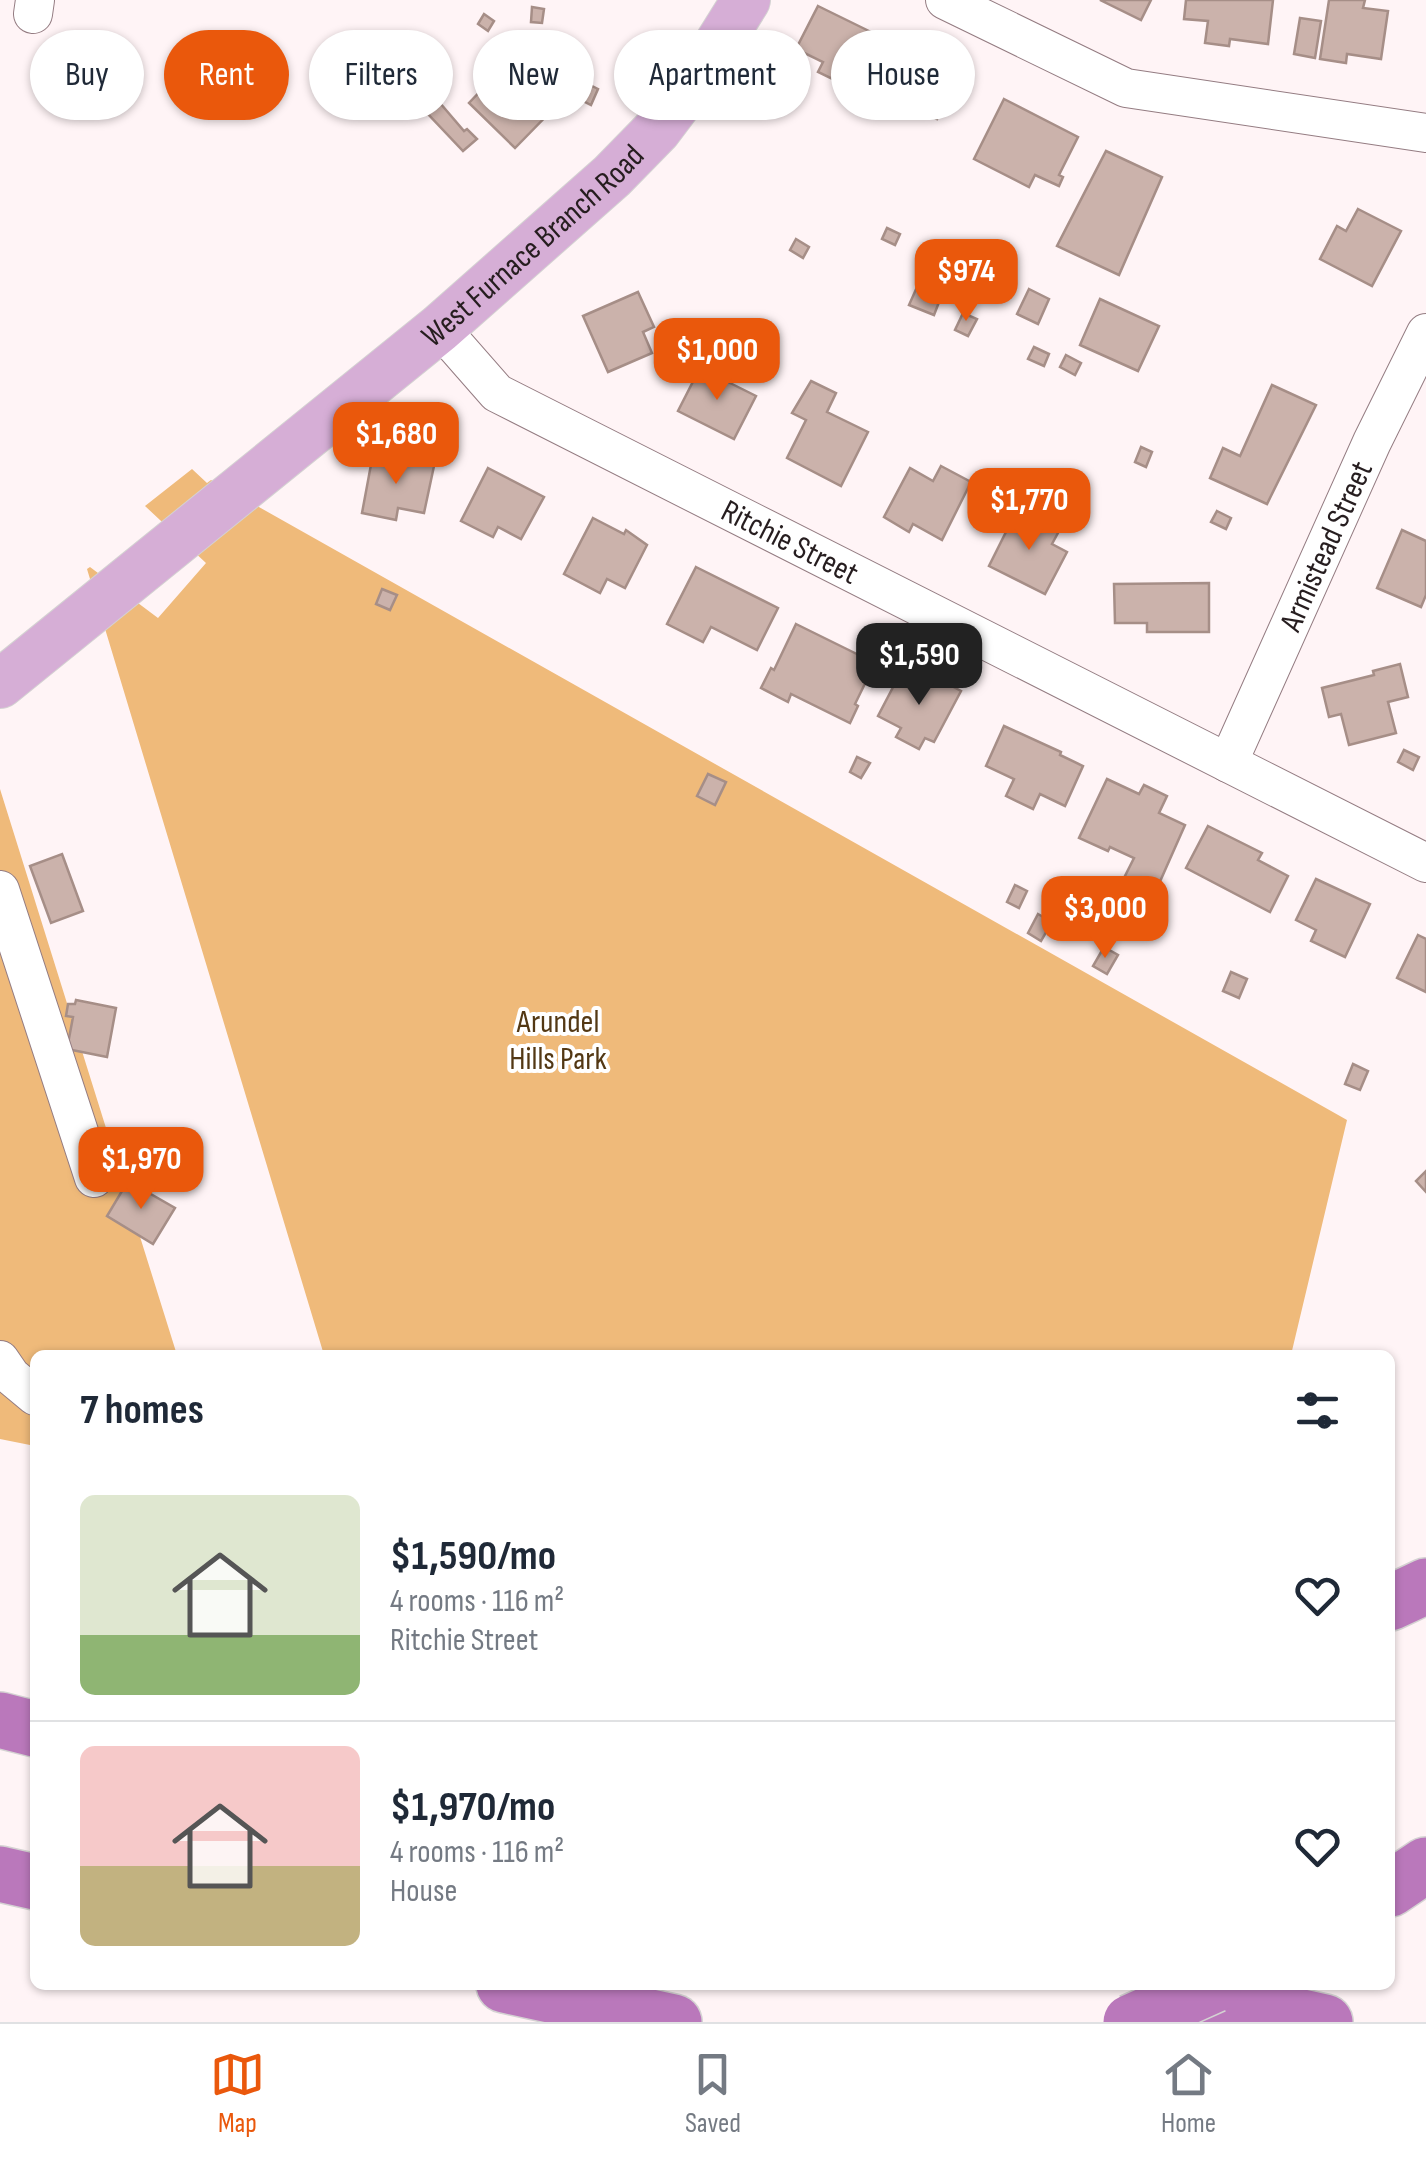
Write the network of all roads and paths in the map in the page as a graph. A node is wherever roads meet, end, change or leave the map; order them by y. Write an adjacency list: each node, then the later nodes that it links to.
1 (746, 0): 4 (main road, West Furnace Branch Road)
2 (945, 0): 3 (street)
3 (1426, 133)
4 (440, 328): 6 (main road, West Furnace Branch Road); 7 (street, Ritchie Street)
5 (1426, 333): 7 (street, Armistead Street)
6 (0, 684)
7 (1228, 763): 8 (street, Ritchie Street)
8 (1426, 862)
9 (0, 890): 10 (street)
10 (94, 1178)
11 (0, 1360): 12 (street)
12 (30, 1392)
13 (1426, 1586): 14 (highway)
14 (1395, 1601)
15 (0, 1705): 16 (highway)
16 (30, 1711)
17 (0, 1720): 18 (highway)
18 (30, 1728)
19 (1426, 1866): 22 (highway)
20 (0, 1874): 21 (highway)
21 (30, 1881)
22 (1395, 1886)
23 (527, 1990): 26 (highway)
24 (1181, 1990): 28 (highway)
25 (1203, 1990): 27 (highway, bridge)
26 (672, 2022)
27 (1131, 2022)
28 (1325, 2022)

